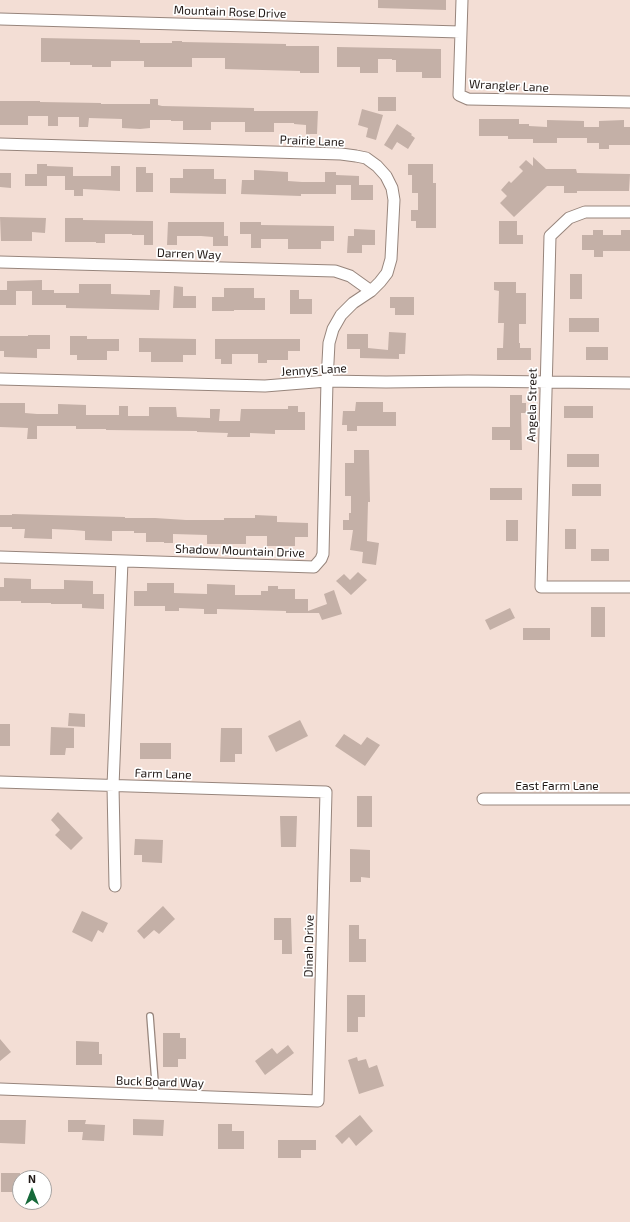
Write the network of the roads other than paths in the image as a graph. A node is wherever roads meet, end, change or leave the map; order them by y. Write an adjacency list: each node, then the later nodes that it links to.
1 (462, 0): 3 (street, Wrangler Lane)
2 (0, 19): 3 (street, Mountain Rose Drive)
3 (460, 32): 4 (street, Wrangler Lane)
4 (630, 102)
5 (0, 144): 8 (street, Prairie Lane)
6 (630, 212): 11 (street, Angela Street)
7 (0, 262): 8 (street, Darren Way)
8 (371, 291): 10 (street, Prairie Lane)
9 (0, 379): 10 (street, Jennys Lane)
10 (327, 380): 11 (street, Jennys Lane); 14 (street, Shadow Mountain Drive)
11 (546, 382): 12 (street, Jennys Lane); 15 (street, Angela Street)
12 (630, 383)
13 (0, 557): 14 (street, Shadow Mountain Drive)
14 (122, 561): 17 (street)
15 (630, 587)
16 (0, 782): 17 (street, Farm Lane)
17 (113, 786): 18 (street, Farm Lane); 21 (street)
18 (326, 792): 25 (street, Dinah Drive)
19 (483, 799): 20 (street, East Farm Lane)
20 (630, 799)
21 (115, 886)
22 (150, 1016): 24 (lane)
23 (0, 1089): 24 (street, Buck Board Way)
24 (156, 1095): 25 (street, Buck Board Way)
25 (318, 1101)

